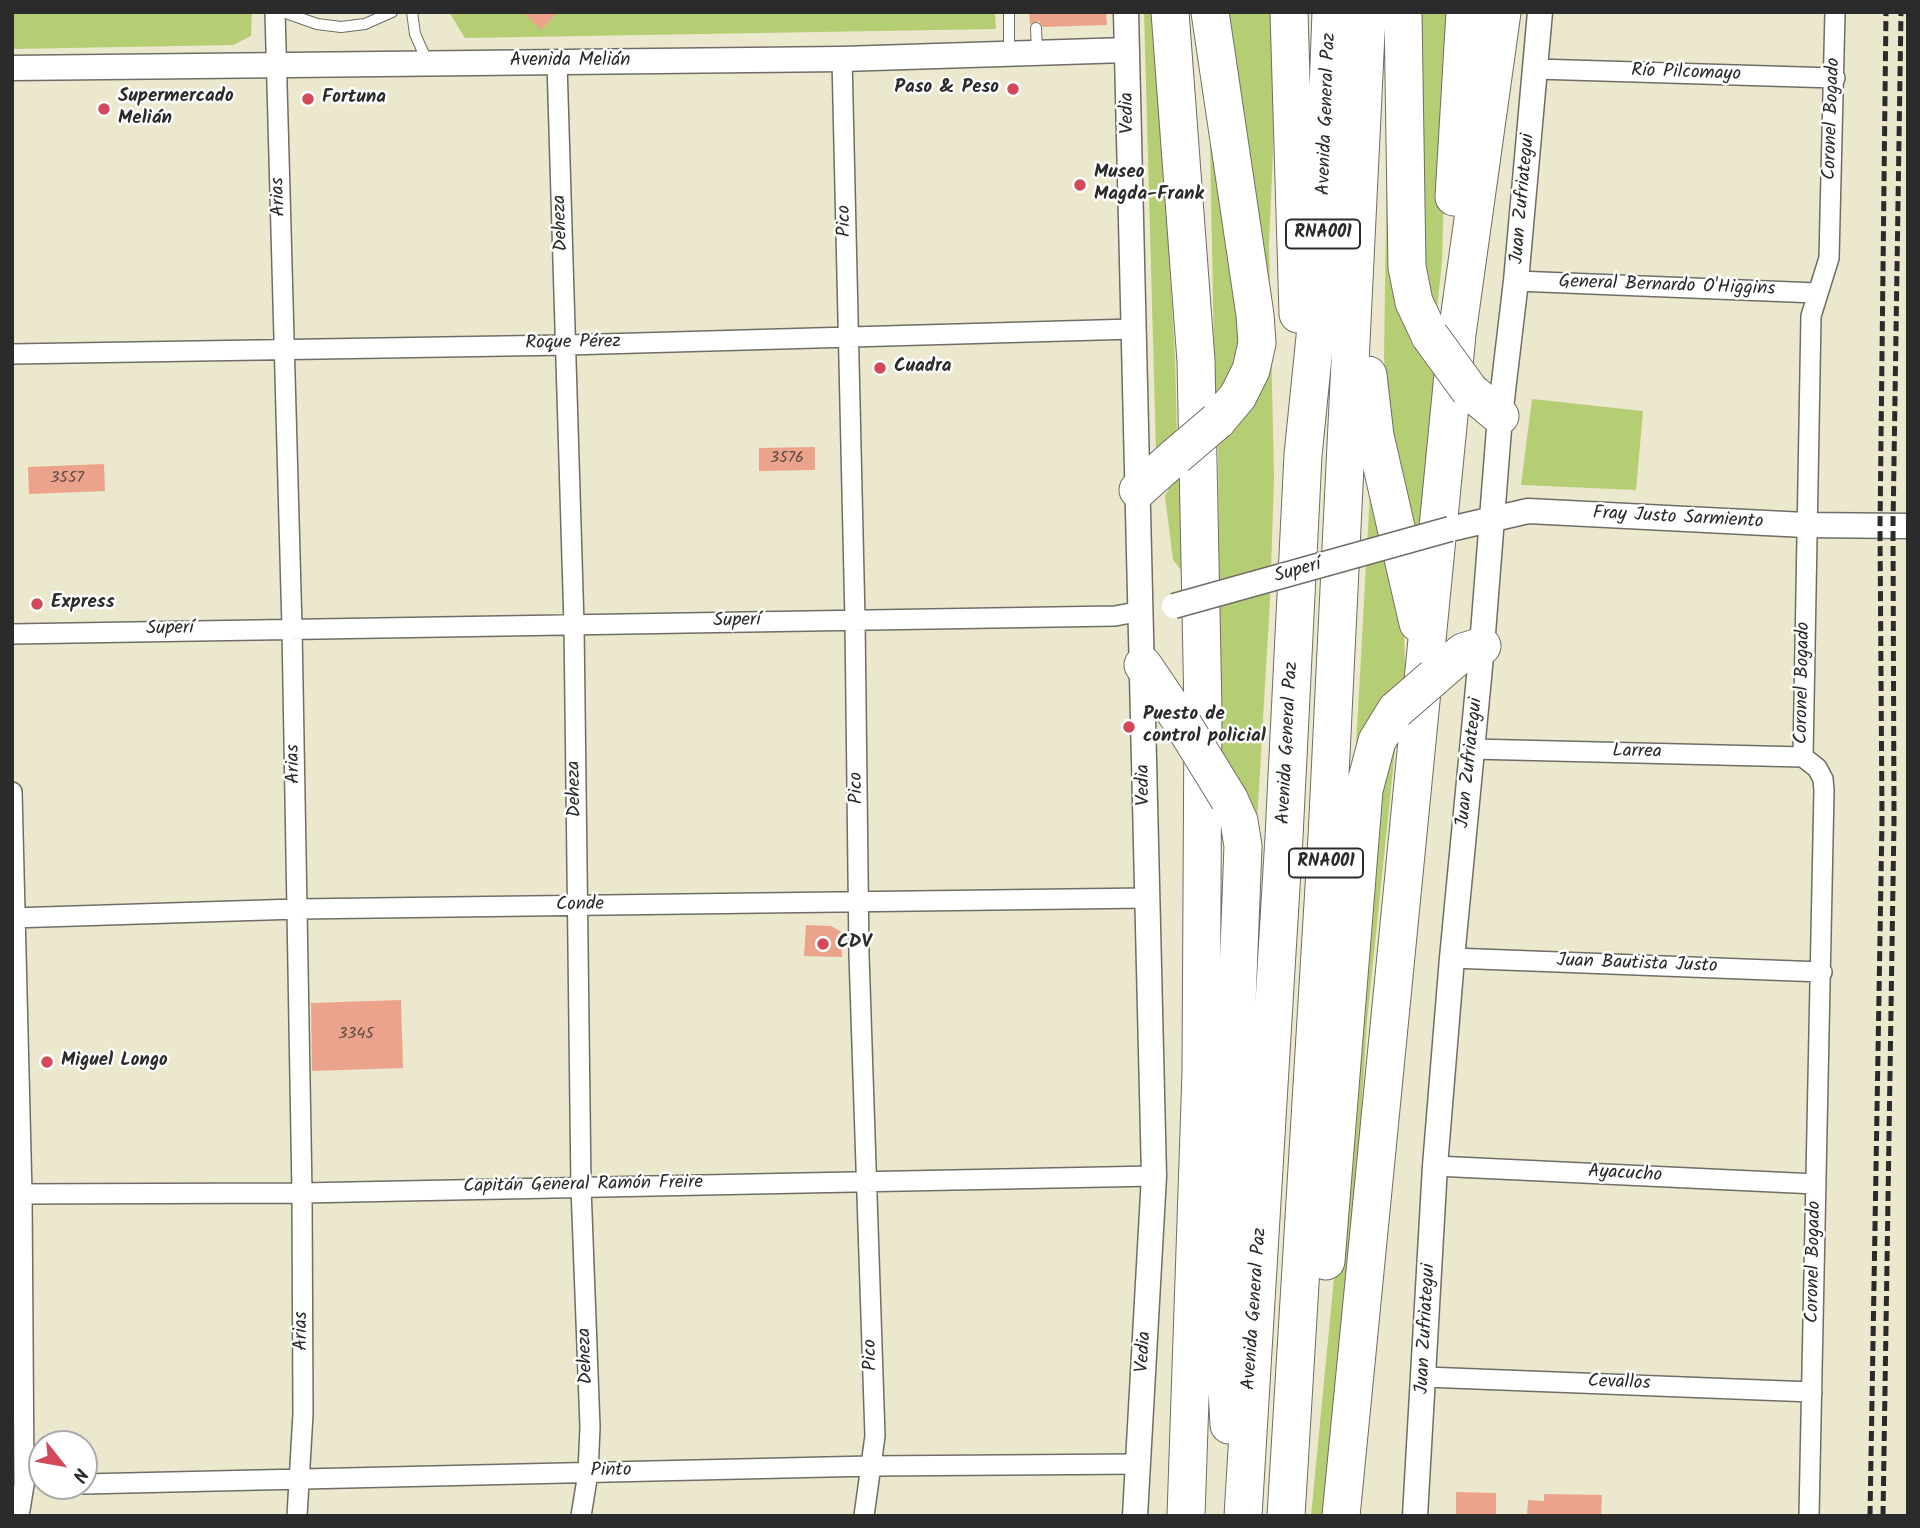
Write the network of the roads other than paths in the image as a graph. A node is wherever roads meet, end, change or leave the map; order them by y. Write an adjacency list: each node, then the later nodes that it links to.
1 (275, 12): 23 (street, Arias)
2 (284, 12): 3 (lane)
3 (392, 12)
4 (412, 12): 21 (lane)
5 (1009, 12): 19 (lane)
6 (1126, 12): 18 (street, Vedia)
7 (1170, 12): 36 (highway)
8 (1195, 12): 36 (highway)
9 (1210, 12): 39 (highway, bridge)
10 (1289, 12): 38 (highway)
11 (1331, 12): 38 (highway, Avenida General Paz / RNA001)
12 (1367, 12): 27 (highway, Avenida General Paz / RNA001)
13 (1403, 12): 31 (highway)
14 (1465, 12): 31 (highway)
15 (1502, 12): 31 (highway)
16 (1540, 12): 25 (street, Juan Zufriategui)
17 (1835, 12): 26 (street, Coronel Bogado)
18 (1127, 50): 19 (street, Avenida Melián); 30 (street, Vedia)
19 (1009, 52): 20 (street, Avenida Melián)
20 (842, 59): 22 (street, Avenida Melián); 32 (street, Pico)
21 (428, 63): 22 (street, Avenida Melián); 23 (street, Avenida Melián)
22 (557, 63): 33 (street, Deheza)
23 (276, 66): 24 (street, Avenida Melián); 34 (street, Arias)
24 (12, 68)
25 (1536, 69): 26 (street, Río Pilcomayo); 28 (street, Juan Zufriategui)
26 (1835, 78): 29 (street, Coronel Bogado)
27 (1356, 275): 51 (highway); 73 (highway, Avenida General Paz / RNA001)
28 (1516, 281): 29 (street, General Bernardo O'Higgins); 37 (street, Juan Zufriategui)
29 (1818, 293): 41 (street, Coronel Bogado)
30 (1134, 329): 32 (street, Roque Pérez); 39 (street, Vedia)
31 (1444, 335): 37 (highway, bridge); 51 (highway)
32 (849, 338): 33 (street, Roque Pérez); 45 (street, Pico)
33 (567, 345): 34 (street, Roque Pérez); 46 (street, Deheza)
34 (285, 348): 35 (street, Roque Pérez); 47 (street, Arias)
35 (12, 354)
36 (1196, 361): 69 (highway)
37 (1500, 416): 40 (street, Juan Zufriategui)
38 (1303, 455): 88 (highway, Avenida General Paz / RNA001)
39 (1138, 490): 44 (street, Vedia)
40 (1492, 519): 41 (street, Fray Justo Sarmiento); 43 (street, Fray Justo Sarmiento); 49 (street, Juan Zufriategui)
41 (1805, 525): 42 (street, Fray Justo Sarmiento); 53 (street, Coronel Bogado)
42 (1908, 526)
43 (1450, 529): 44 (street, Superí, bridge)
44 (1142, 611): 45 (street, Superí); 50 (street, Vedia)
45 (855, 620): 46 (street, Superí); 56 (street, Pico)
46 (574, 625): 47 (street, Superí); 57 (street, Deheza)
47 (292, 628): 48 (street, Superí); 58 (street, Arias)
48 (12, 634)
49 (1482, 646): 51 (highway); 52 (street, Juan Zufriategui)
50 (1143, 665): 55 (street, Vedia); 87 (highway, bridge)
51 (1429, 677): 70 (highway); 73 (highway, bridge)
52 (1472, 749): 53 (street, Larrea); 60 (street, Juan Zufriategui)
53 (1803, 757): 61 (street, Coronel Bogado)
54 (12, 792): 59 (street)
55 (1147, 898): 56 (street, Conde); 63 (street, Vedia)
56 (859, 900): 57 (street, Conde); 64 (street, Pico)
57 (578, 906): 58 (street, Conde); 66 (street, Deheza)
58 (298, 909): 59 (street, Conde); 67 (street, Arias)
59 (15, 918): 68 (street)
60 (1452, 958): 61 (street, Juan Bautista Justo); 62 (street, Juan Zufriategui)
61 (1822, 972): 65 (street, Coronel Bogado)
62 (1434, 1166): 65 (street, Ayacucho); 71 (street, Juan Zufriategui)
63 (1154, 1176): 64 (street, Capitán General Ramón Freire); 74 (street, Vedia)
64 (866, 1179): 66 (street, Capitán General Ramón Freire); 75 (street, Pico)
65 (1816, 1184): 72 (street, Coronel Bogado)
66 (581, 1187): 67 (street, Capitán General Ramón Freire); 76 (street, Deheza)
67 (302, 1193): 68 (street, Capitán General Ramón Freire); 77 (street, Arias)
68 (17, 1194): 79 (street)
69 (1192, 1340): 85 (highway); 86 (highway)
70 (1357, 1357): 90 (highway); 91 (highway)
71 (1425, 1377): 72 (street, Cevallos); 92 (street, Juan Zufriategui)
72 (1812, 1392): 93 (street, Coronel Bogado)
73 (1290, 1451): 89 (highway, Avenida General Paz / RNA001)
74 (1138, 1465): 75 (street, Pinto); 84 (street, Vedia)
75 (871, 1466): 76 (street, Pinto); 83 (street, Pico)
76 (588, 1473): 77 (street, Pinto); 82 (street, Deheza)
77 (300, 1480): 78 (street, Pinto); 81 (street, Arias)
78 (98, 1484)
79 (26, 1485): 80 (street)
80 (19, 1516)
81 (298, 1516)
82 (581, 1516)
83 (864, 1516)
84 (1135, 1516)
85 (1165, 1516)
86 (1186, 1516)
87 (1234, 1516)
88 (1243, 1516)
89 (1286, 1516)
90 (1341, 1516)
91 (1359, 1516)
92 (1415, 1516)
93 (1809, 1516)

